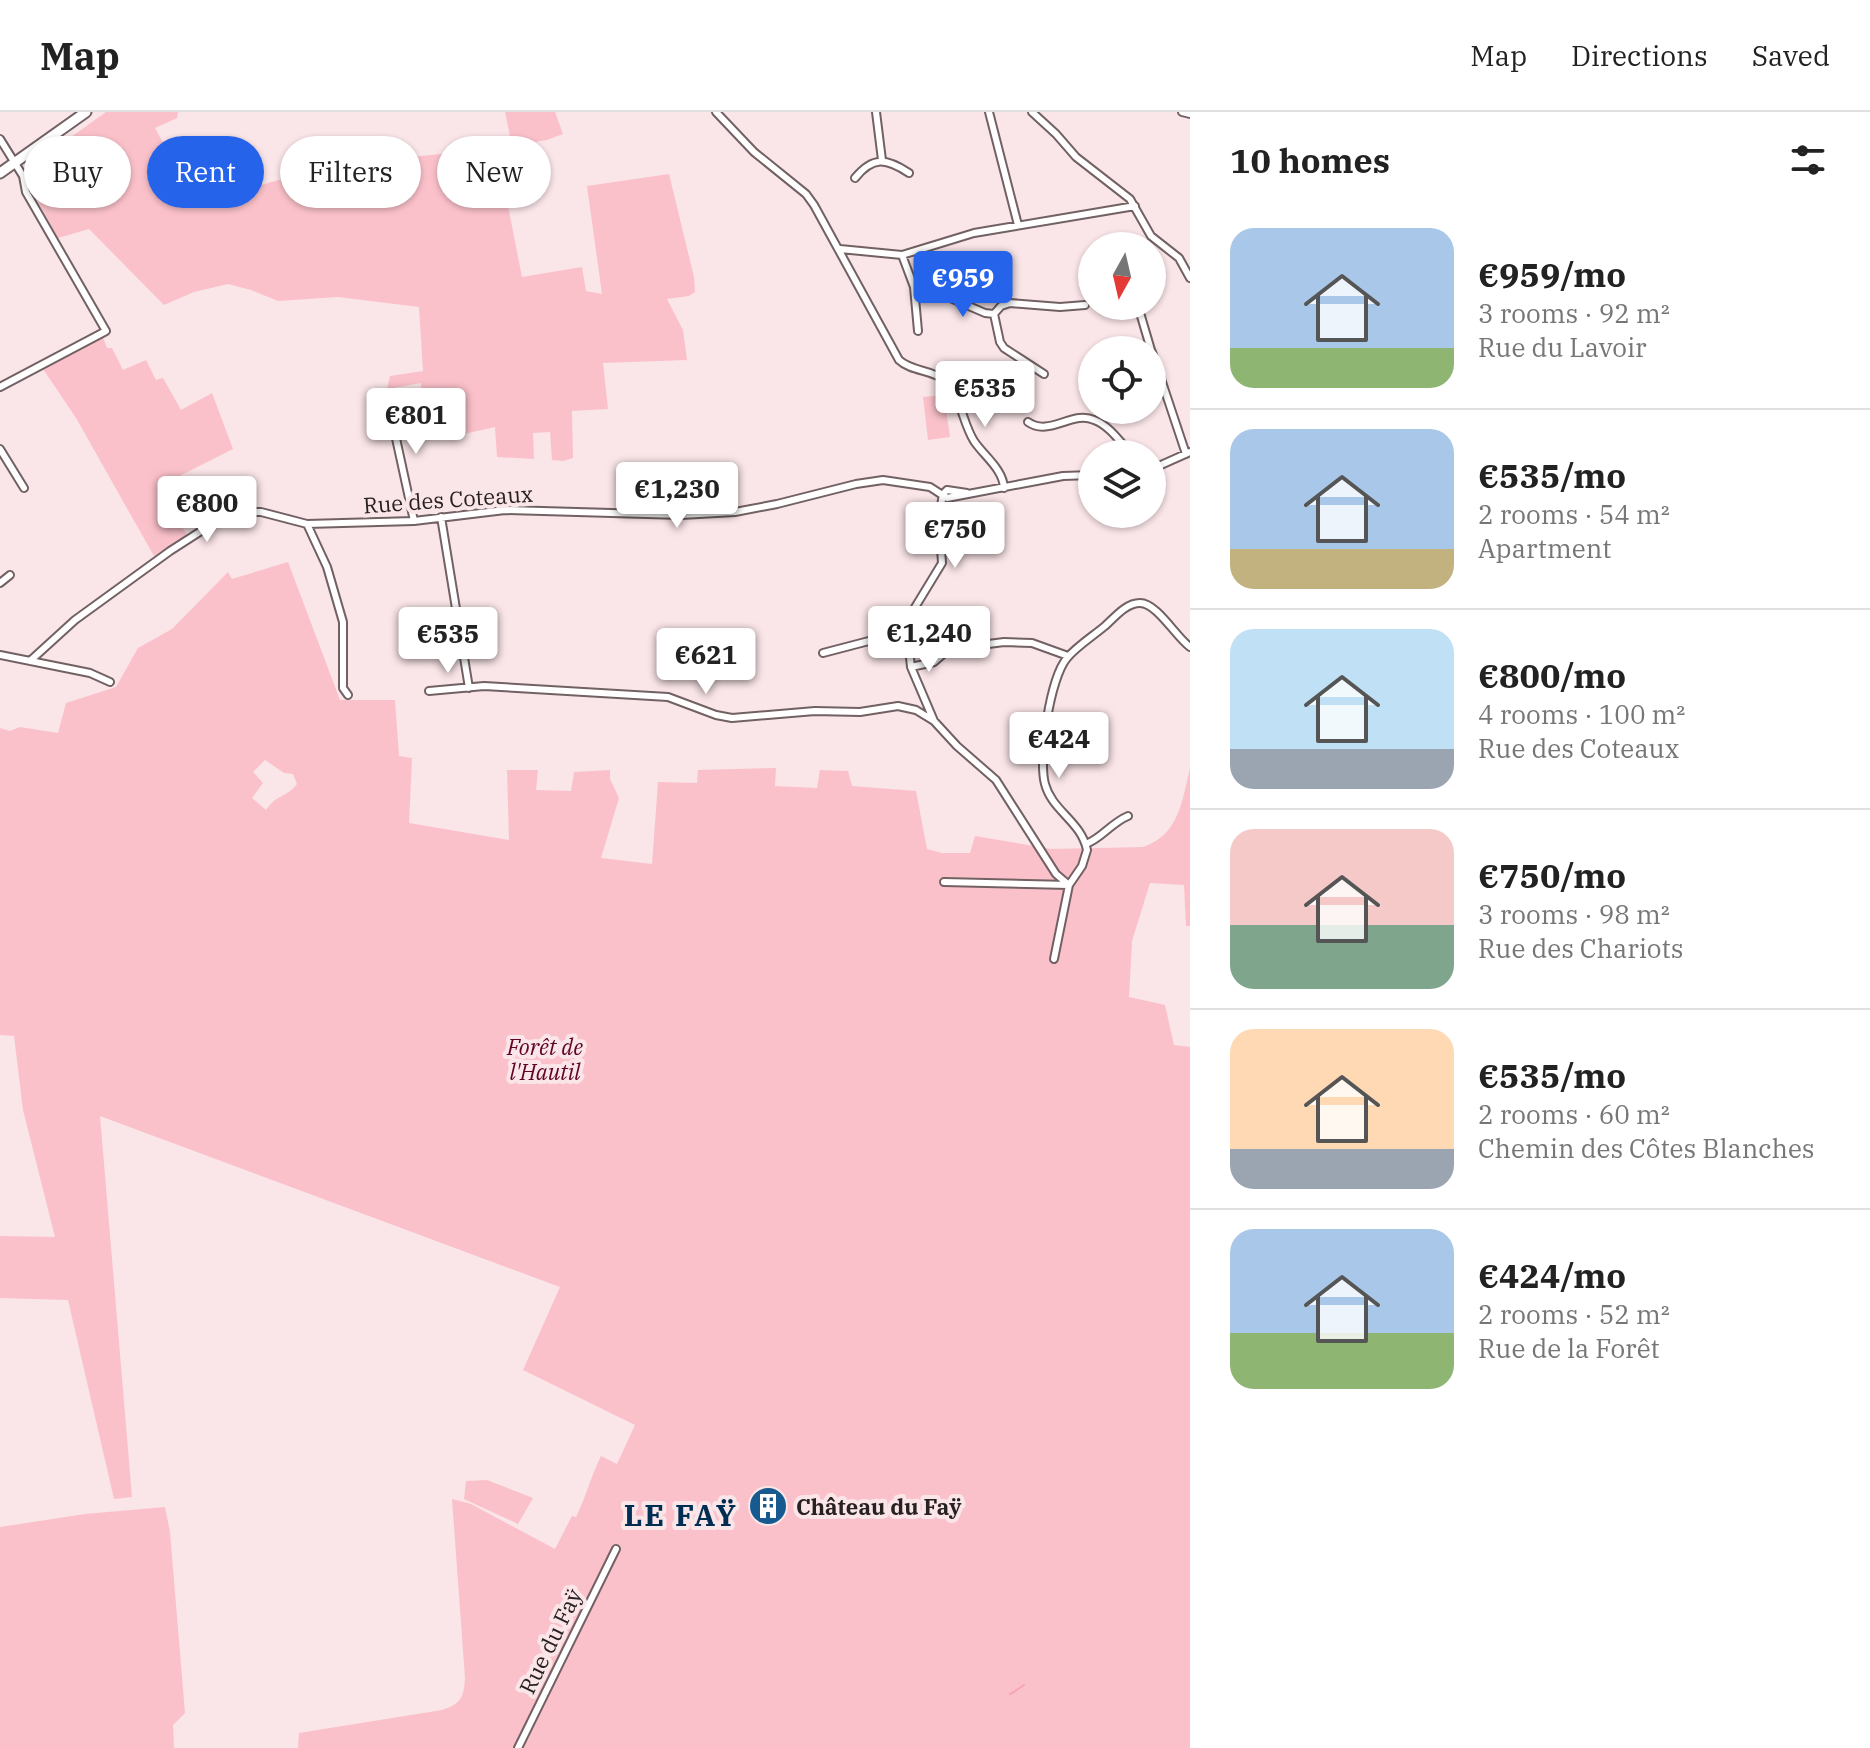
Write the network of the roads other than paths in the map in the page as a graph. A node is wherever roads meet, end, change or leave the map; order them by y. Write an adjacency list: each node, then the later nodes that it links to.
1 (86, 112): 10 (main road)
2 (876, 112): 9 (street)
3 (989, 112): 15 (street)
4 (1032, 112): 14 (street)
5 (1182, 112): 7 (street)
6 (720, 114): 16 (street)
7 (1190, 114)
8 (0, 139): 10 (street)
9 (882, 160): 12 (street); 13 (street)
10 (14, 163): 11 (main road); 24 (street)
11 (0, 173)
12 (909, 173)
13 (855, 178)
14 (1135, 206): 15 (street); 18 (street)
15 (1018, 225): 17 (street)
16 (840, 249): 17 (street); 34 (street)
17 (902, 255): 19 (street)
18 (1190, 278)
19 (914, 287): 21 (street); 22 (street)
20 (1078, 306): 21 (street)
21 (994, 314): 23 (street)
22 (918, 331)
23 (1044, 374)
24 (0, 387)
25 (1166, 391): 30 (street)
26 (387, 397): 37 (street)
27 (1028, 422): 28 (street)
28 (1118, 440)
29 (0, 449): 33 (street)
30 (1188, 453): 31 (street)
31 (1166, 463)
32 (1078, 475): 34 (street, Rue des Coteaux)
33 (24, 488)
34 (1004, 488): 35 (street, Rue des Coteaux)
35 (943, 494): 36 (street, Rue des Coteaux); 41 (street)
36 (441, 517): 37 (street, Rue des Coteaux); 49 (street)
37 (414, 521): 38 (street, Rue des Coteaux)
38 (307, 524): 46 (street, Rue des Coteaux); 51 (street)
39 (10, 575): 40 (street)
40 (0, 583)
41 (907, 631): 43 (street); 47 (street)
42 (1190, 647): 45 (street)
43 (823, 653)
44 (0, 655): 46 (street)
45 (1068, 656): 47 (street); 54 (street)
46 (30, 661): 48 (street)
47 (911, 667): 52 (street)
48 (110, 682)
49 (469, 688): 50 (street); 52 (street)
50 (429, 691)
51 (348, 695)
52 (934, 721): 56 (street)
53 (1128, 816): 54 (street)
54 (1086, 844): 56 (street)
55 (944, 882): 56 (street)
56 (1069, 885): 57 (street)
57 (1054, 959)
58 (616, 1549): 59 (street, Rue du Faÿ)
59 (518, 1748)

